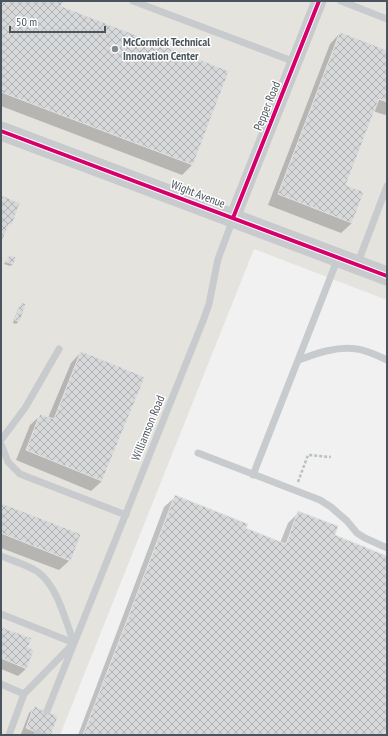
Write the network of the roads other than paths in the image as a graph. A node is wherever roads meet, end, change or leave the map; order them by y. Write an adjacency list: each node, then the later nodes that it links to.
1 (132, 1): 5 (lane)
2 (319, 1): 5 (street, Pepper Road)
3 (341, 1): 4 (lane)
4 (387, 19)
5 (294, 62): 8 (street, Pepper Road)
6 (1, 131): 8 (street, Wight Avenue)
7 (387, 186): 10 (lane)
8 (233, 218): 9 (street, Wight Avenue); 19 (lane, Williamson Road)
9 (338, 258): 10 (street, Wight Avenue); 13 (lane)
10 (357, 265): 11 (street, Wight Avenue)
11 (387, 276)
12 (59, 349): 15 (lane)
13 (299, 360): 14 (lane); 18 (lane)
14 (387, 360)
15 (1, 440)
16 (1, 444): 19 (lane)
17 (198, 453): 18 (lane)
18 (253, 475): 20 (lane)
19 (126, 515): 23 (lane, Williamson Road)
20 (387, 548)
21 (1, 556): 23 (lane)
22 (1, 614): 23 (lane)
23 (74, 643): 25 (lane); 26 (lane, Williamson Road)
24 (1, 684): 25 (lane)
25 (24, 694): 27 (lane)
26 (46, 711)
27 (9, 735)

